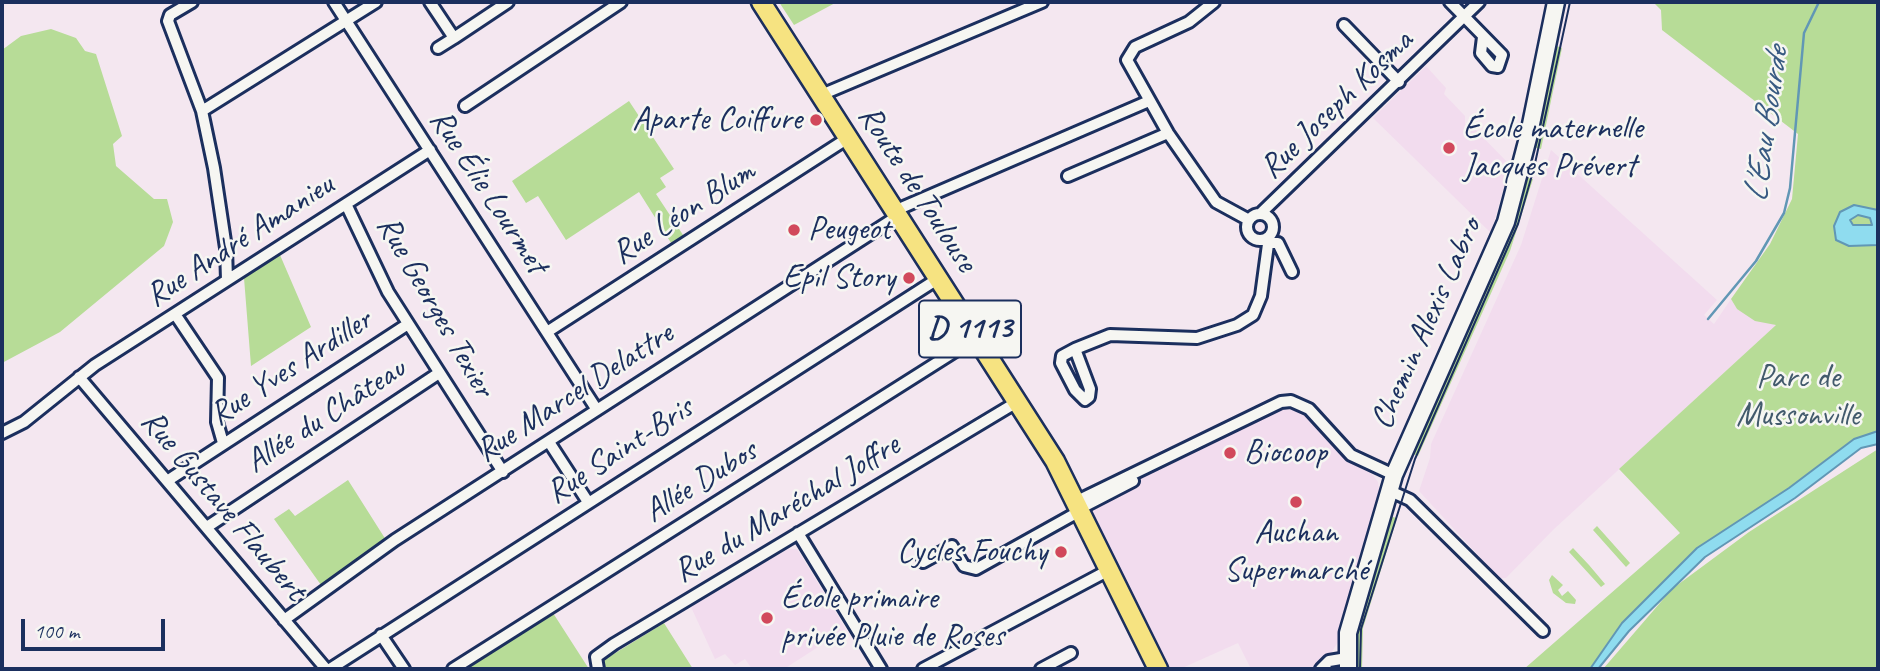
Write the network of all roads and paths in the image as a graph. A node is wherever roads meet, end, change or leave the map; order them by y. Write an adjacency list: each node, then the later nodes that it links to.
1 (192, 2): 23 (street)
2 (334, 2): 14 (street, Rue Élie Lourmet)
3 (376, 2): 14 (street)
4 (430, 2): 17 (street)
5 (508, 2): 17 (street)
6 (621, 2): 22 (street)
7 (761, 2): 20 (main road, Route de Toulouse / D 1113)
8 (1042, 2): 20 (street)
9 (1214, 2): 21 (street)
10 (1450, 2): 13 (street)
11 (1479, 2): 13 (street, Rue Joseph Kosma)
12 (1556, 2): 50 (street, Chemin Alexis Labro)
13 (1465, 17): 16 (street); 19 (street, Rue Joseph Kosma)
14 (346, 20): 23 (street); 26 (street, Rue Élie Lourmet)
15 (1344, 25): 19 (street)
16 (1483, 37)
17 (454, 38): 18 (street)
18 (438, 48)
19 (1399, 82): 30 (street, Rue Joseph Kosma)
20 (821, 94): 25 (main road, Route de Toulouse / D 1113)
21 (1149, 101): 24 (street); 29 (street, Rue Marcel Delattre)
22 (465, 106)
23 (201, 108): 35 (street)
24 (1168, 133): 27 (street); 31 (street)
25 (848, 138): 29 (main road, Route de Toulouse / D 1113); 38 (street, Rue Léon Blum)
26 (430, 150): 28 (street, Rue André Amanieu); 38 (street, Rue Élie Lourmet)
27 (1068, 176)
28 (346, 204): 35 (street, Rue André Amanieu); 37 (street, Rue Georges Texier)
29 (896, 213): 34 (main road, Route de Toulouse / D 1113); 44 (street, Rue Marcel Delattre)
30 (1260, 214): 31 (street); 32 (street)
31 (1249, 220): 32 (street)
32 (1270, 240): 33 (street); 40 (street)
33 (1292, 272)
34 (939, 278): 39 (main road, Route de Toulouse / D 1113); 51 (street, Rue Saint-Bris)
35 (227, 280): 36 (street, Rue André Amanieu)
36 (175, 314): 42 (street, Rue André Amanieu); 47 (street)
37 (408, 324): 41 (street, Rue Georges Texier); 47 (street, Rue Yves Ardiller)
38 (547, 332): 44 (street, Rue Élie Lourmet)
39 (976, 338): 43 (main road, Route de Toulouse / D 1113); 64 (street, Allée Dubos)
40 (1075, 349)
41 (439, 373): 48 (street, Rue Georges Texier); 53 (street, Allée du Château)
42 (79, 377): 45 (street, Rue André Amanieu); 49 (street, Rue Gustave Flaubert)
43 (1017, 402): 52 (main road, Route de Toulouse / D 1113); 54 (street, Rue du Maréchal Joffre)
44 (597, 410): 46 (street, Rue Marcel Delattre)
45 (2, 433)
46 (549, 442): 48 (street, Rue Marcel Delattre); 51 (street)
47 (223, 443): 49 (street, Rue Yves Ardiller)
48 (502, 472): 57 (street, Rue Marcel Delattre)
49 (167, 481): 53 (street, Rue Gustave Flaubert)
50 (1391, 482): 52 (street); 58 (street); 61 (street, Chemin Alexis Labro)
51 (588, 502): 59 (street, Rue Saint-Bris)
52 (1078, 507): 55 (street); 56 (main road, Route de Toulouse / D 1113)
53 (206, 527): 57 (street, Rue Gustave Flaubert)
54 (798, 533): 65 (street, Rue du Maréchal Joffre); 66 (street)
55 (922, 562)
56 (1109, 570): 67 (street); 69 (main road, Route de Toulouse / D 1113)
57 (284, 620): 62 (street, Rue Gustave Flaubert)
58 (1543, 631)
59 (381, 635): 62 (street, Rue Saint-Bris); 63 (street)
60 (1071, 653): 68 (street)
61 (1348, 663): 70 (street)
62 (328, 669)
63 (404, 669)
64 (453, 669)
65 (598, 669)
66 (881, 669)
67 (923, 669)
68 (1041, 669)
69 (1158, 669)
70 (1321, 669)

